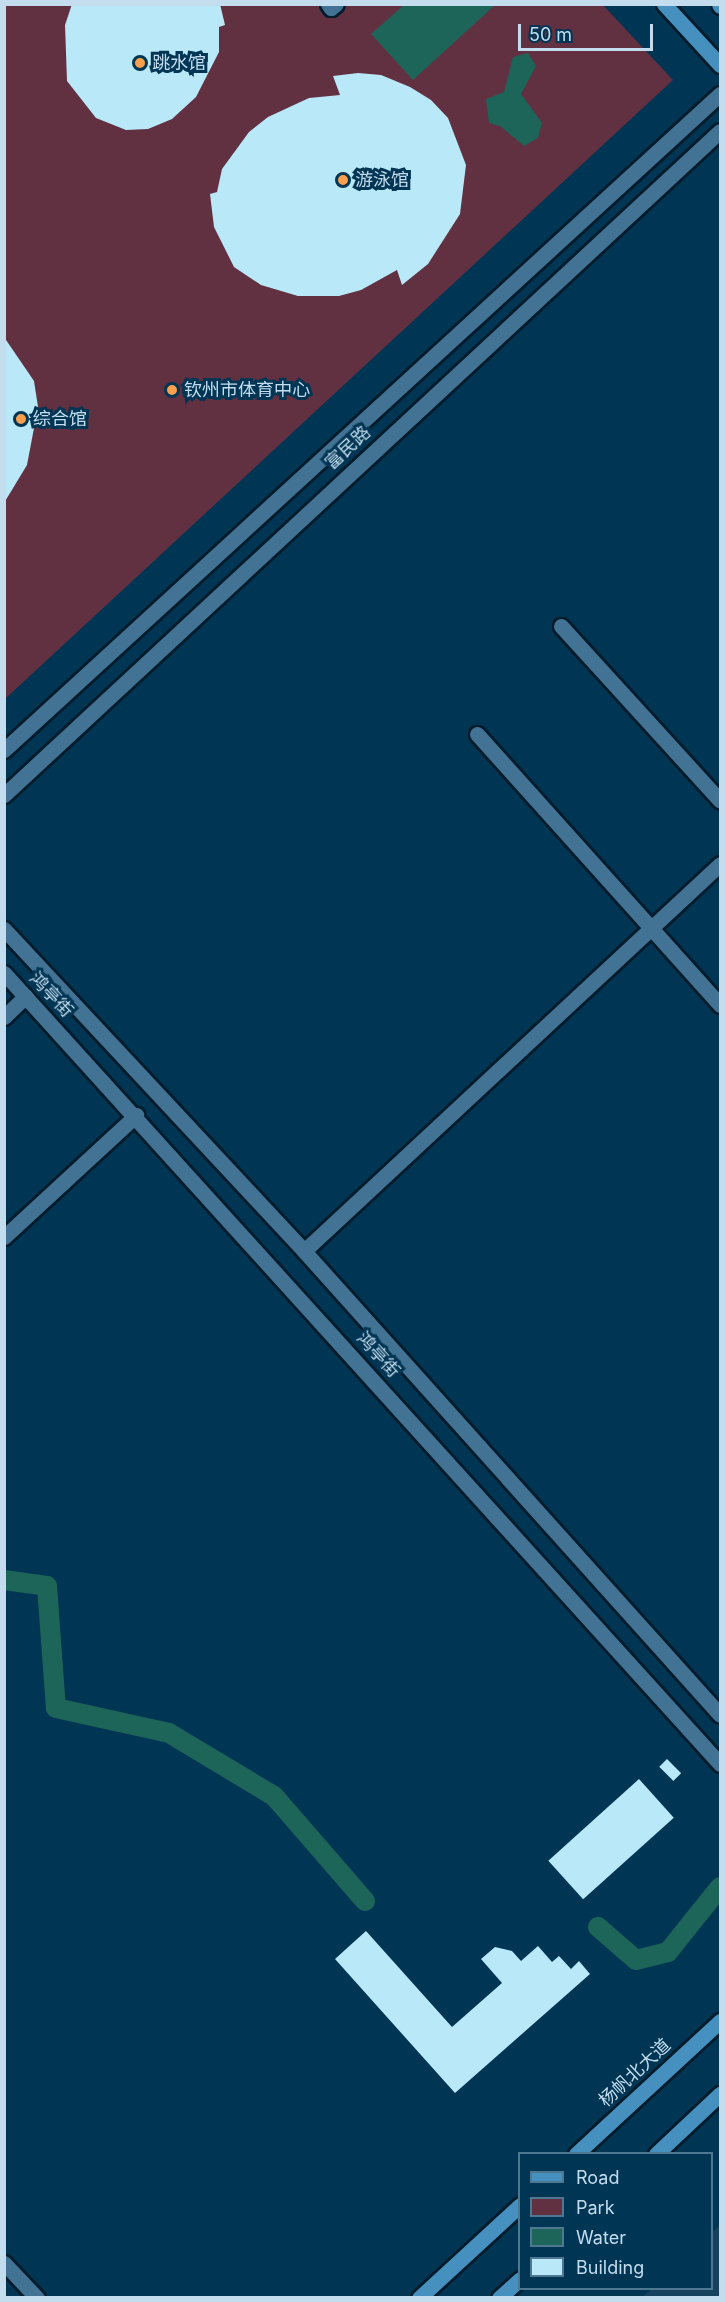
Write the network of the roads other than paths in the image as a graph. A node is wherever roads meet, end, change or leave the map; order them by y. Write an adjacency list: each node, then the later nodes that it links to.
1 (328, 4): 2 (street)
2 (336, 4)
3 (664, 4): 4 (main road)
4 (720, 65)
5 (720, 94): 9 (street, 富民路)
6 (720, 130): 10 (street, 富民路)
7 (561, 626): 11 (street)
8 (477, 734): 13 (street)
9 (4, 750)
10 (4, 795)
11 (720, 801)
12 (720, 864): 13 (street)
13 (651, 928): 17 (street); 21 (street)
14 (4, 929): 21 (street, 鸿亭街)
15 (4, 973): 16 (street, 鸿亭街)
16 (26, 996): 18 (street); 19 (street, 鸿亭街)
17 (720, 1005)
18 (4, 1017)
19 (136, 1115): 20 (street); 23 (street, 鸿亭街)
20 (4, 1237)
21 (304, 1251): 22 (street, 鸿亭街)
22 (720, 1715)
23 (720, 1764)
24 (720, 2021): 26 (main road, 杨帆北大道)
25 (720, 2094): 27 (main road)
26 (578, 2152)
27 (658, 2152)
28 (518, 2206): 32 (main road)
29 (4, 2263): 31 (street)
30 (518, 2279): 33 (main road)
31 (37, 2298)
32 (419, 2298)
33 (499, 2298)

